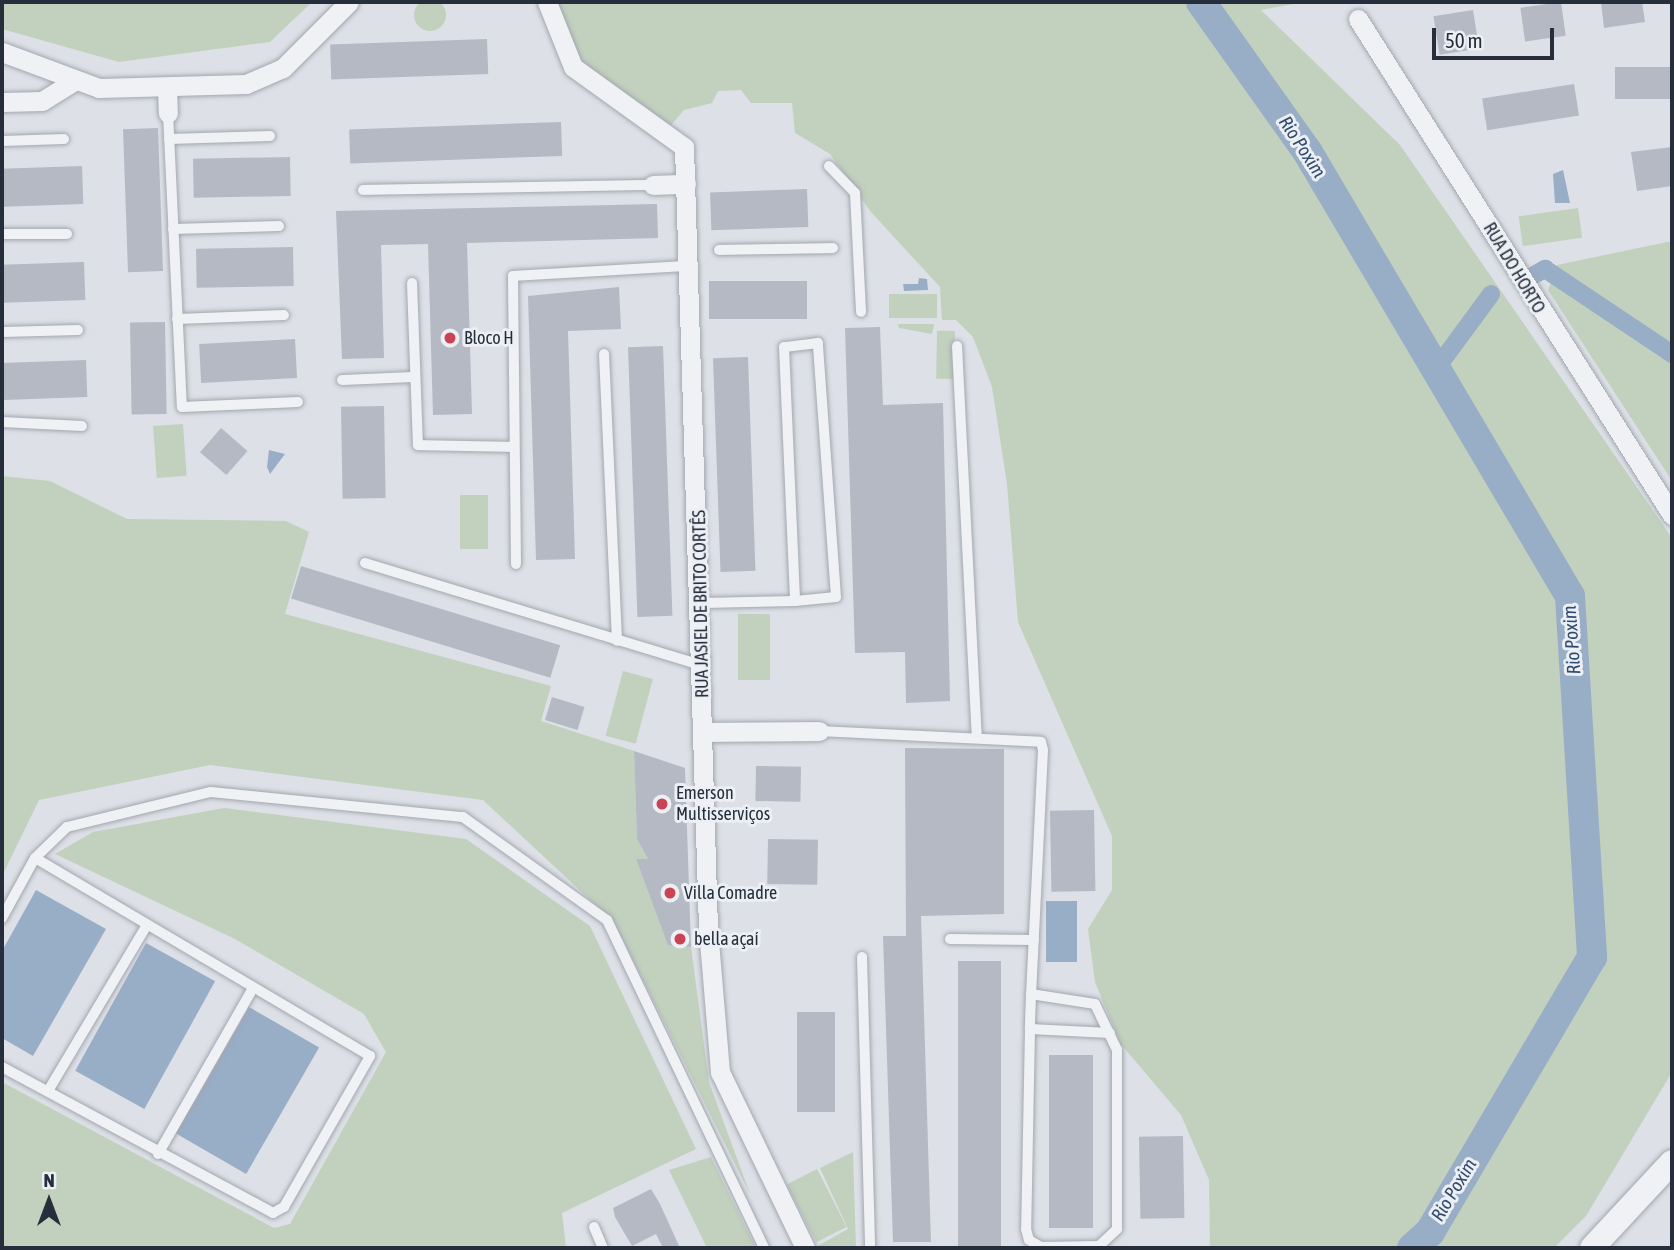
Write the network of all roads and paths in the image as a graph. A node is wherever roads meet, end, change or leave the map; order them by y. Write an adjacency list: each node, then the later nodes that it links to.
1 (349, 2): 6 (street)
2 (547, 2): 14 (street, RUA JASIEL DE BRITO CORTÊS)
3 (1358, 19): 38 (street, RUA DO HORTO)
4 (2, 52): 5 (street)
5 (74, 81): 6 (street); 7 (street)
6 (167, 88): 8 (street)
7 (2, 102)
8 (168, 113): 11 (lane)
9 (270, 136): 11 (lane)
10 (64, 139): 12 (lane)
11 (169, 139): 18 (lane)
12 (2, 141)
13 (829, 166): 25 (lane)
14 (686, 184): 15 (street); 23 (street, RUA JASIEL DE BRITO CORTÊS)
15 (653, 185): 16 (lane)
16 (363, 190)
17 (279, 226): 18 (lane)
18 (173, 229): 27 (lane)
19 (2, 234): 20 (lane)
20 (67, 234)
21 (833, 248): 22 (lane)
22 (719, 250)
23 (691, 266): 37 (lane); 42 (street, RUA JASIEL DE BRITO CORTÊS)
24 (412, 283): 32 (lane)
25 (861, 312)
26 (284, 315): 27 (lane)
27 (177, 319): 34 (lane)
28 (78, 330): 29 (lane)
29 (2, 332)
30 (957, 346): 47 (lane)
31 (604, 354): 43 (lane)
32 (414, 377): 33 (lane); 37 (lane)
33 (342, 380)
34 (298, 402)
35 (2, 422): 36 (lane)
36 (82, 426)
37 (513, 447): 40 (lane)
38 (1672, 515)
39 (365, 562): 43 (lane)
40 (516, 564)
41 (795, 601): 41 (lane); 42 (lane)
42 (702, 603): 44 (street, RUA JASIEL DE BRITO CORTÊS)
43 (617, 641): 44 (lane)
44 (704, 667): 45 (street, RUA JASIEL DE BRITO CORTÊS)
45 (705, 732): 46 (street); 65 (street, RUA JASIEL DE BRITO CORTÊS)
46 (819, 732): 47 (lane)
47 (978, 736): 52 (lane)
48 (35, 858): 49 (lane); 50 (lane); 64 (lane)
49 (2, 918)
50 (145, 928): 54 (lane); 59 (lane)
51 (950, 939): 52 (lane)
52 (1034, 940): 55 (lane)
53 (862, 957): 66 (lane)
54 (253, 988): 60 (lane); 60 (lane)
55 (1031, 994): 56 (lane); 57 (lane)
56 (1030, 1029): 57 (lane); 57 (lane)
57 (1110, 1033)
58 (2, 1067): 59 (lane)
59 (48, 1091): 60 (lane)
60 (158, 1154)
61 (1672, 1162): 67 (street)
62 (594, 1227): 63 (lane)
63 (602, 1247)
64 (764, 1248)
65 (805, 1248)
66 (870, 1248)
67 (1592, 1248)

